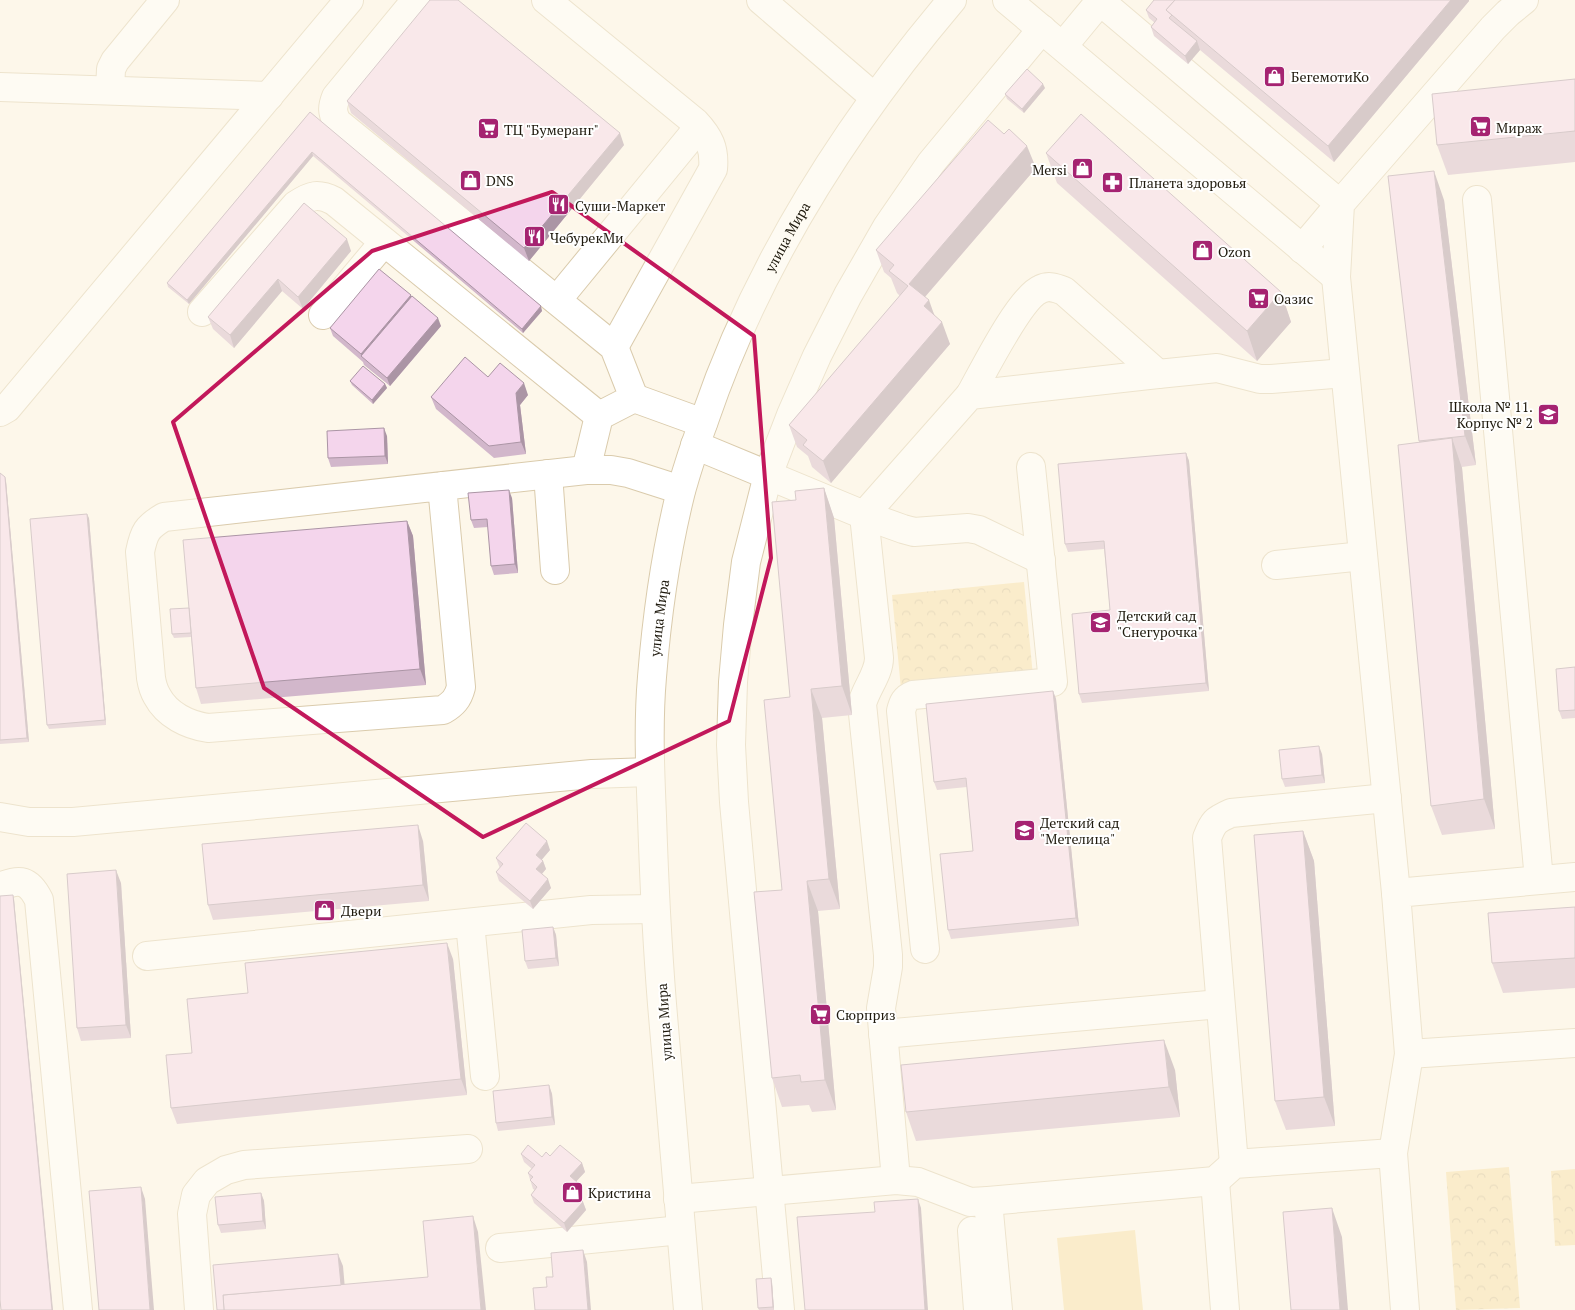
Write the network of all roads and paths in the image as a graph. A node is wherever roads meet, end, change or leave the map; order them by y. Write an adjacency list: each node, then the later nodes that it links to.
1 (165, 0): 13 (street)
2 (349, 0): 14 (street)
3 (416, 0): 22 (street)
4 (546, 0): 16 (street)
5 (952, 0): 15 (street, улица Мира)
6 (1007, 0): 10 (street)
7 (763, 1): 15 (street)
8 (1100, 1): 11 (street); 18 (street)
9 (1508, 4): 18 (street)
10 (1042, 29): 11 (street); 36 (street)
11 (1063, 46): 20 (street)
12 (0, 87): 13 (street)
13 (110, 90): 14 (street)
14 (269, 96): 30 (street)
15 (874, 97): 32 (street, улица Мира)
16 (699, 127): 22 (street); 25 (street)
17 (1477, 200): 50 (street)
18 (1340, 204): 20 (street); 21 (street)
19 (384, 242): 23 (street); 24 (street); 31 (street)
20 (1302, 249): 21 (street)
21 (1336, 277): 26 (street)
22 (557, 300): 25 (street)
23 (202, 312)
24 (323, 315)
25 (614, 347): 29 (street)
26 (1345, 373): 27 (street); 40 (street)
27 (1158, 374): 28 (street); 28 (street)
28 (970, 394): 39 (street)
29 (634, 398): 31 (street); 32 (street)
30 (0, 412)
31 (599, 416): 34 (street)
32 (699, 434): 36 (street); 38 (street, улица Мира)
33 (1031, 467): 41 (street)
34 (586, 470): 35 (street); 38 (street)
35 (548, 474): 37 (street); 43 (street)
36 (768, 475): 39 (street); 66 (street)
37 (442, 486): 37 (street)
38 (682, 490): 44 (street, улица Мира)
39 (864, 515): 41 (street); 48 (street)
40 (1363, 556): 42 (street); 45 (street)
41 (1040, 560): 47 (street)
42 (1276, 565)
43 (555, 570)
44 (650, 772): 46 (street); 53 (street, улица Мира)
45 (1387, 798): 52 (street); 57 (street)
46 (0, 817)
47 (913, 830): 48 (street); 55 (street)
48 (875, 833): 58 (street)
49 (1575, 877): 50 (street)
50 (1540, 880): 52 (street)
51 (0, 887): 71 (street)
52 (1396, 892): 60 (street)
53 (655, 909): 54 (street); 67 (street, улица Мира)
54 (470, 922): 56 (street); 61 (street)
55 (925, 949)
56 (147, 956)
57 (1220, 1004): 58 (street); 64 (street)
58 (884, 1034): 65 (street)
59 (1575, 1043): 60 (street)
60 (1409, 1054): 63 (street)
61 (486, 1076)
62 (468, 1149): 72 (street)
63 (1393, 1153): 64 (street); 78 (street)
64 (1225, 1172): 68 (street); 77 (street)
65 (896, 1180): 66 (street); 68 (street)
66 (770, 1191): 67 (street); 74 (street)
67 (678, 1199): 69 (street, улица Мира)
68 (979, 1202): 75 (street); 76 (street)
69 (681, 1230): 70 (street); 73 (street, улица Мира)
70 (500, 1248)
71 (78, 1310)
72 (199, 1310)
73 (688, 1310)
74 (780, 1310)
75 (978, 1310)
76 (998, 1310)
77 (1225, 1310)
78 (1405, 1310)

